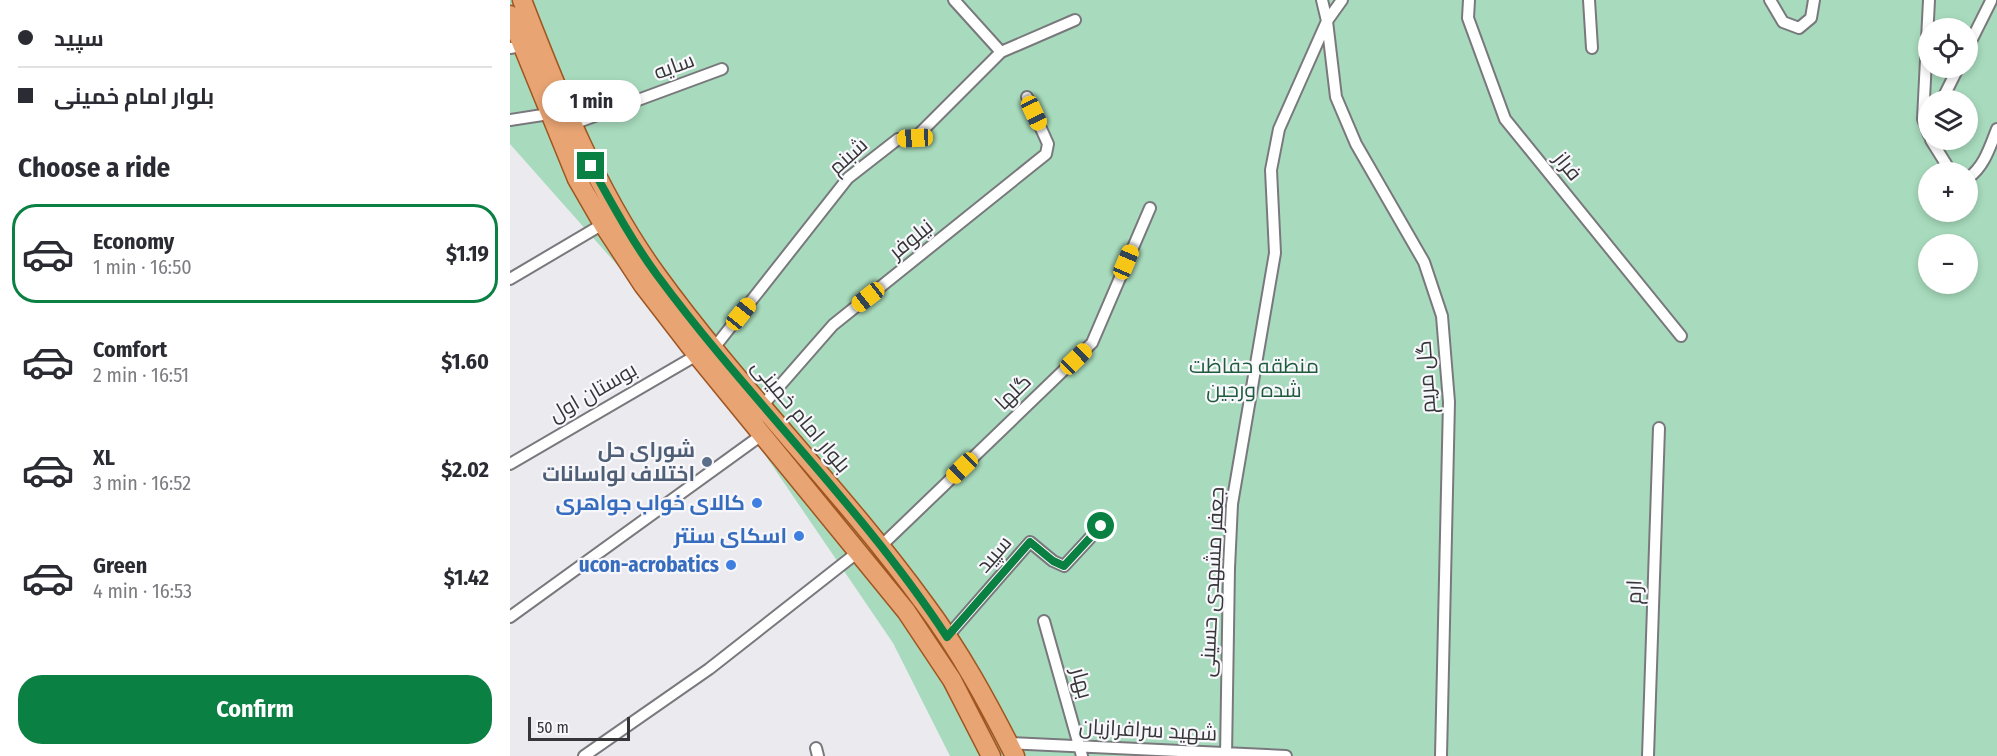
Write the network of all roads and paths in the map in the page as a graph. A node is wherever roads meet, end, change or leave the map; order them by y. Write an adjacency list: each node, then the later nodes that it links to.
1 (522, 0): 23 (main road, بلوار امام خمینی)
2 (954, 0): 17 (street)
3 (1322, 0): 13 (street, گل مریم)
4 (1342, 0): 13 (street, جعفر مشهدی حسینی)
5 (1469, 0): 29 (street, فراز)
6 (1589, 0): 16 (street)
7 (1770, 0): 8 (street)
8 (1814, 0)
9 (1929, 0): 19 (street)
10 (1991, 1): 14 (street)
11 (510, 15): 15 (main road, بلوار امام خمینی)
12 (1075, 20): 17 (street, شبنم)
13 (1327, 21): 43 (street, جعفر مشهدی حسینی); 47 (street, گل مریم)
14 (1978, 27)
15 (516, 47): 21 (main road, بلوار امام خمینی)
16 (1592, 48)
17 (1001, 52): 30 (street, شبنم)
18 (722, 69): 23 (street, سایه)
19 (1927, 90)
20 (1027, 97): 31 (street, نیلوفر)
21 (549, 114): 22 (street); 27 (main road, بلوار امام خمینی)
22 (510, 120)
23 (573, 124): 30 (main road, بلوار امام خمینی)
24 (1997, 129): 25 (street)
25 (1978, 169)
26 (1150, 208): 36 (street, گلها)
27 (603, 224): 28 (street); 30 (main road, بلوار امام خمینی)
28 (510, 279)
29 (1681, 336)
30 (705, 351): 31 (main road, بلوار امام خمینی); 33 (main road, بلوار امام خمینی); 34 (street, بوستان اول)
31 (763, 405): 36 (main road, بلوار امام خمینی)
32 (1659, 428): 48 (street, ارم)
33 (763, 434): 37 (main road, بلوار امام خمینی); 38 (street)
34 (510, 464)
35 (1101, 526): 40 (street, سپید)
36 (881, 546): 40 (main road, بلوار امام خمینی)
37 (858, 552): 44 (street); 45 (main road, بلوار امام خمینی)
38 (510, 616)
39 (1044, 621): 42 (street, بهار)
40 (947, 637): 41 (main road, بلوار امام خمینی)
41 (1012, 750): 42 (street, شهید سرافرازیان)
42 (1081, 751): 43 (street, شهید سرافرازیان)
43 (1226, 755): 46 (street, شهید سرافرازیان)
44 (584, 756)
45 (991, 756)
46 (1286, 756)
47 (1441, 756)
48 (1648, 756)

